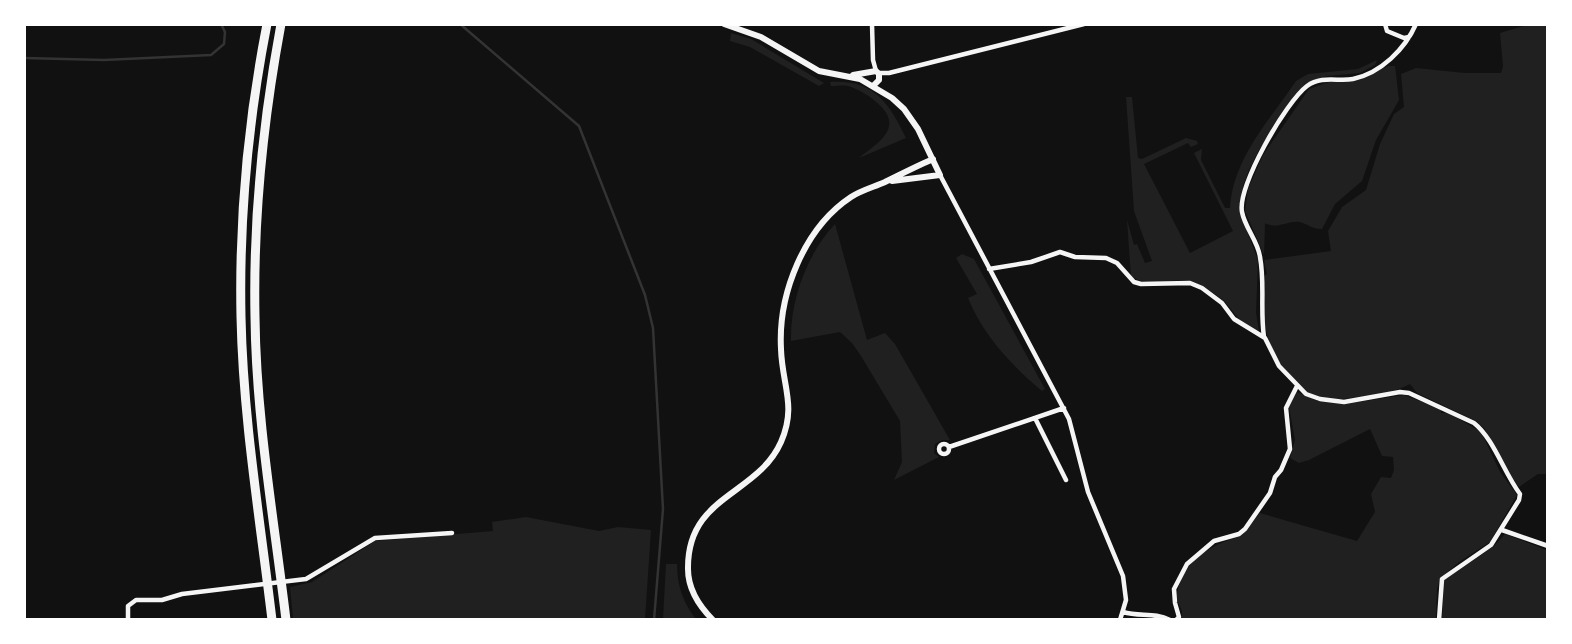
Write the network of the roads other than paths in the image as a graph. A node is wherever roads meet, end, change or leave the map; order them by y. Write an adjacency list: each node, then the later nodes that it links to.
1 (267, 24): 31 (highway)
2 (281, 24): 32 (highway)
3 (724, 24): 11 (street)
4 (872, 24): 9 (street)
5 (1084, 24): 12 (street)
6 (1385, 24): 8 (street)
7 (1416, 24): 8 (street)
8 (1410, 37): 20 (street)
9 (873, 60): 10 (street); 12 (street)
10 (867, 72): 11 (street); 12 (street); 13 (street)
11 (844, 75): 13 (street)
12 (878, 76): 14 (street); 15 (street)
13 (865, 82): 14 (street)
14 (873, 86): 15 (street)
15 (892, 98): 16 (street)
16 (933, 159): 17 (street); 18 (street)
17 (940, 175): 18 (street); 19 (street)
18 (883, 183): 33 (street)
19 (989, 269): 20 (street); 22 (street)
20 (1265, 338): 21 (street)
21 (1297, 386): 26 (street); 36 (street)
22 (1063, 408): 23 (street); 29 (street)
23 (1035, 418): 24 (street); 25 (street)
24 (949, 447)
25 (1066, 480)
26 (1502, 530): 28 (street); 37 (street)
27 (452, 533): 30 (street)
28 (1548, 546)
29 (1123, 612): 34 (street); 35 (street)
30 (128, 620)
31 (272, 620)
32 (286, 620)
33 (713, 620)
34 (1120, 620)
35 (1170, 620)
36 (1176, 620)
37 (1438, 620)

